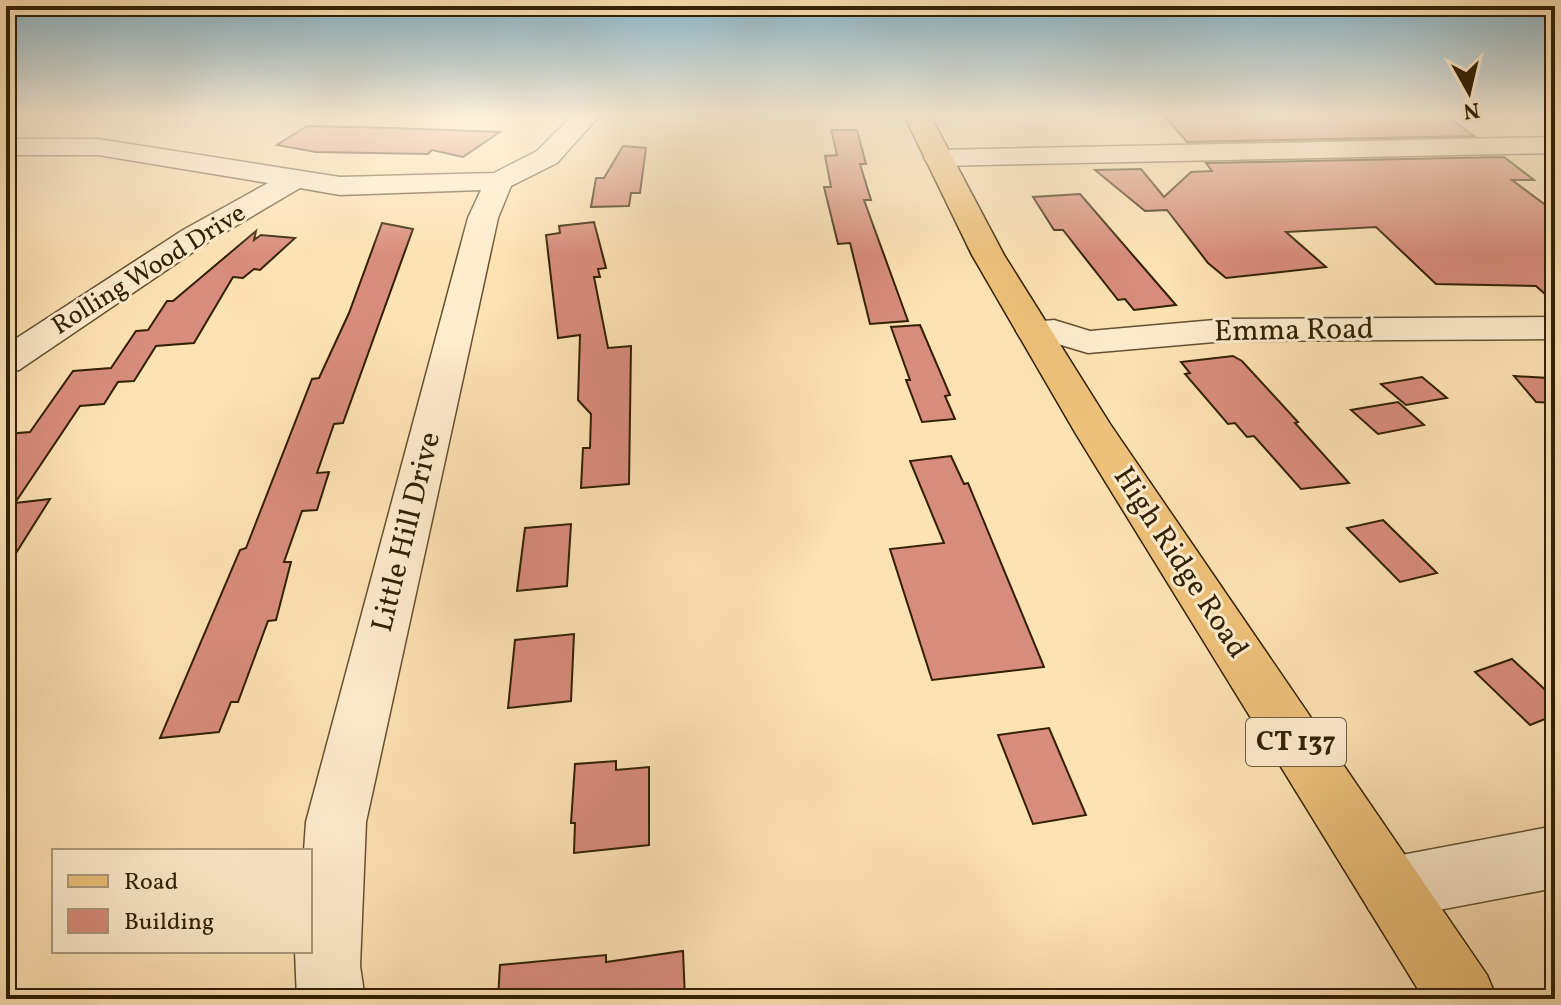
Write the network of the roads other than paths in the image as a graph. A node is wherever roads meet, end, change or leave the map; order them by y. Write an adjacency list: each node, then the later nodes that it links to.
1 (186, 162): 4 (street)
2 (537, 162): 5 (street)
3 (940, 162): 7 (main road, High Ridge Road / CT 137)
4 (294, 180): 5 (street); 8 (street, Rolling Wood Drive)
5 (499, 181): 11 (street, Little Hill Drive)
6 (1555, 328): 7 (street, Emma Road)
7 (1034, 331): 10 (main road, High Ridge Road / CT 137)
8 (6, 362)
9 (1555, 857): 10 (street)
10 (1391, 888): 12 (main road, High Ridge Road / CT 137)
11 (331, 999)
12 (1463, 999)

